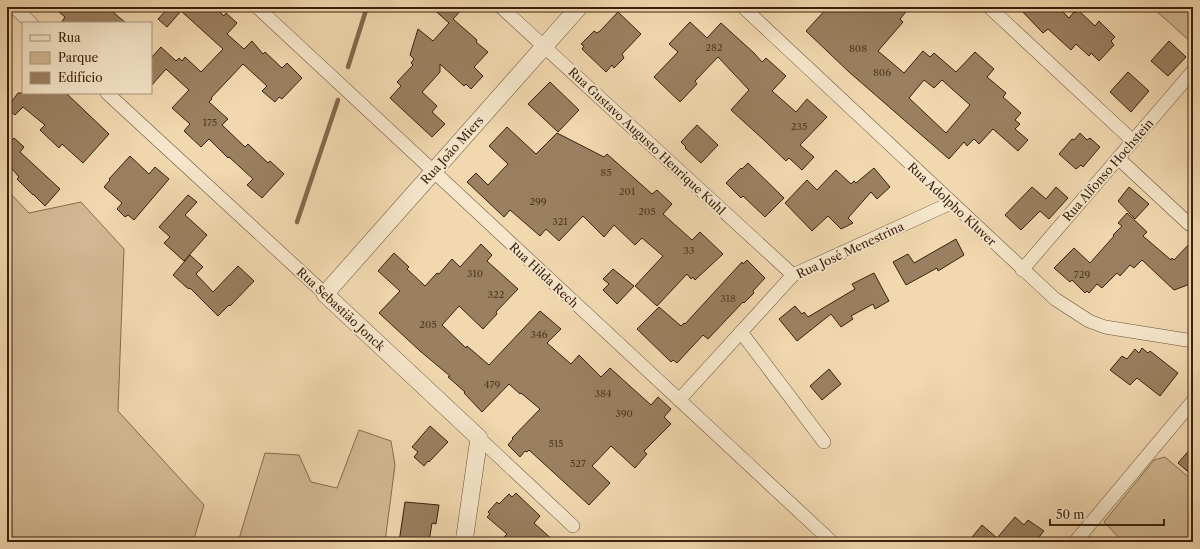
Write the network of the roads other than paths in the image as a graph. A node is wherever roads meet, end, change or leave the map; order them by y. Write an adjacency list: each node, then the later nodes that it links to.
1 (14, 7): 7 (street)
2 (257, 7): 13 (street, Rua Hilda Rech)
3 (501, 7): 8 (street, Rua Gustavo Augusto Henrique Kuhl)
4 (579, 7): 8 (street, Rua João Miers)
5 (743, 7): 14 (street, Rua Adolpho Kluver)
6 (988, 7): 11 (street)
7 (30, 22)
8 (544, 46): 13 (street, Rua João Miers); 17 (street, Rua Gustavo Augusto Henrique Kuhl)
9 (1193, 71): 11 (street, Rua Alfonso Hochstein)
10 (108, 94): 18 (street, Rua Sebastião Jonck)
11 (1133, 141): 12 (street, Rua Alfonso Hochstein)
12 (1118, 158): 15 (street); 16 (street, Rua Alfonso Hochstein)
13 (433, 171): 18 (street, Rua João Miers); 21 (street, Rua Hilda Rech)
14 (951, 203): 16 (street, Rua Adolpho Kluver); 17 (street, Rua José Menestrina)
15 (1189, 224)
16 (1022, 270): 20 (street, Rua Adolpho Kluver)
17 (793, 276): 19 (street, Rua José Menestrina)
18 (325, 294): 23 (street, Rua Sebastião Jonck)
19 (741, 332): 21 (street, Rua José Menestrina); 24 (street)
20 (1193, 340)
21 (679, 400): 27 (street, Rua Hilda Rech)
22 (1193, 400): 28 (street)
23 (479, 438): 25 (street, Rua Sebastião Jonck); 26 (street)
24 (824, 442)
25 (573, 526)
26 (464, 542)
27 (832, 542)
28 (1075, 542)

